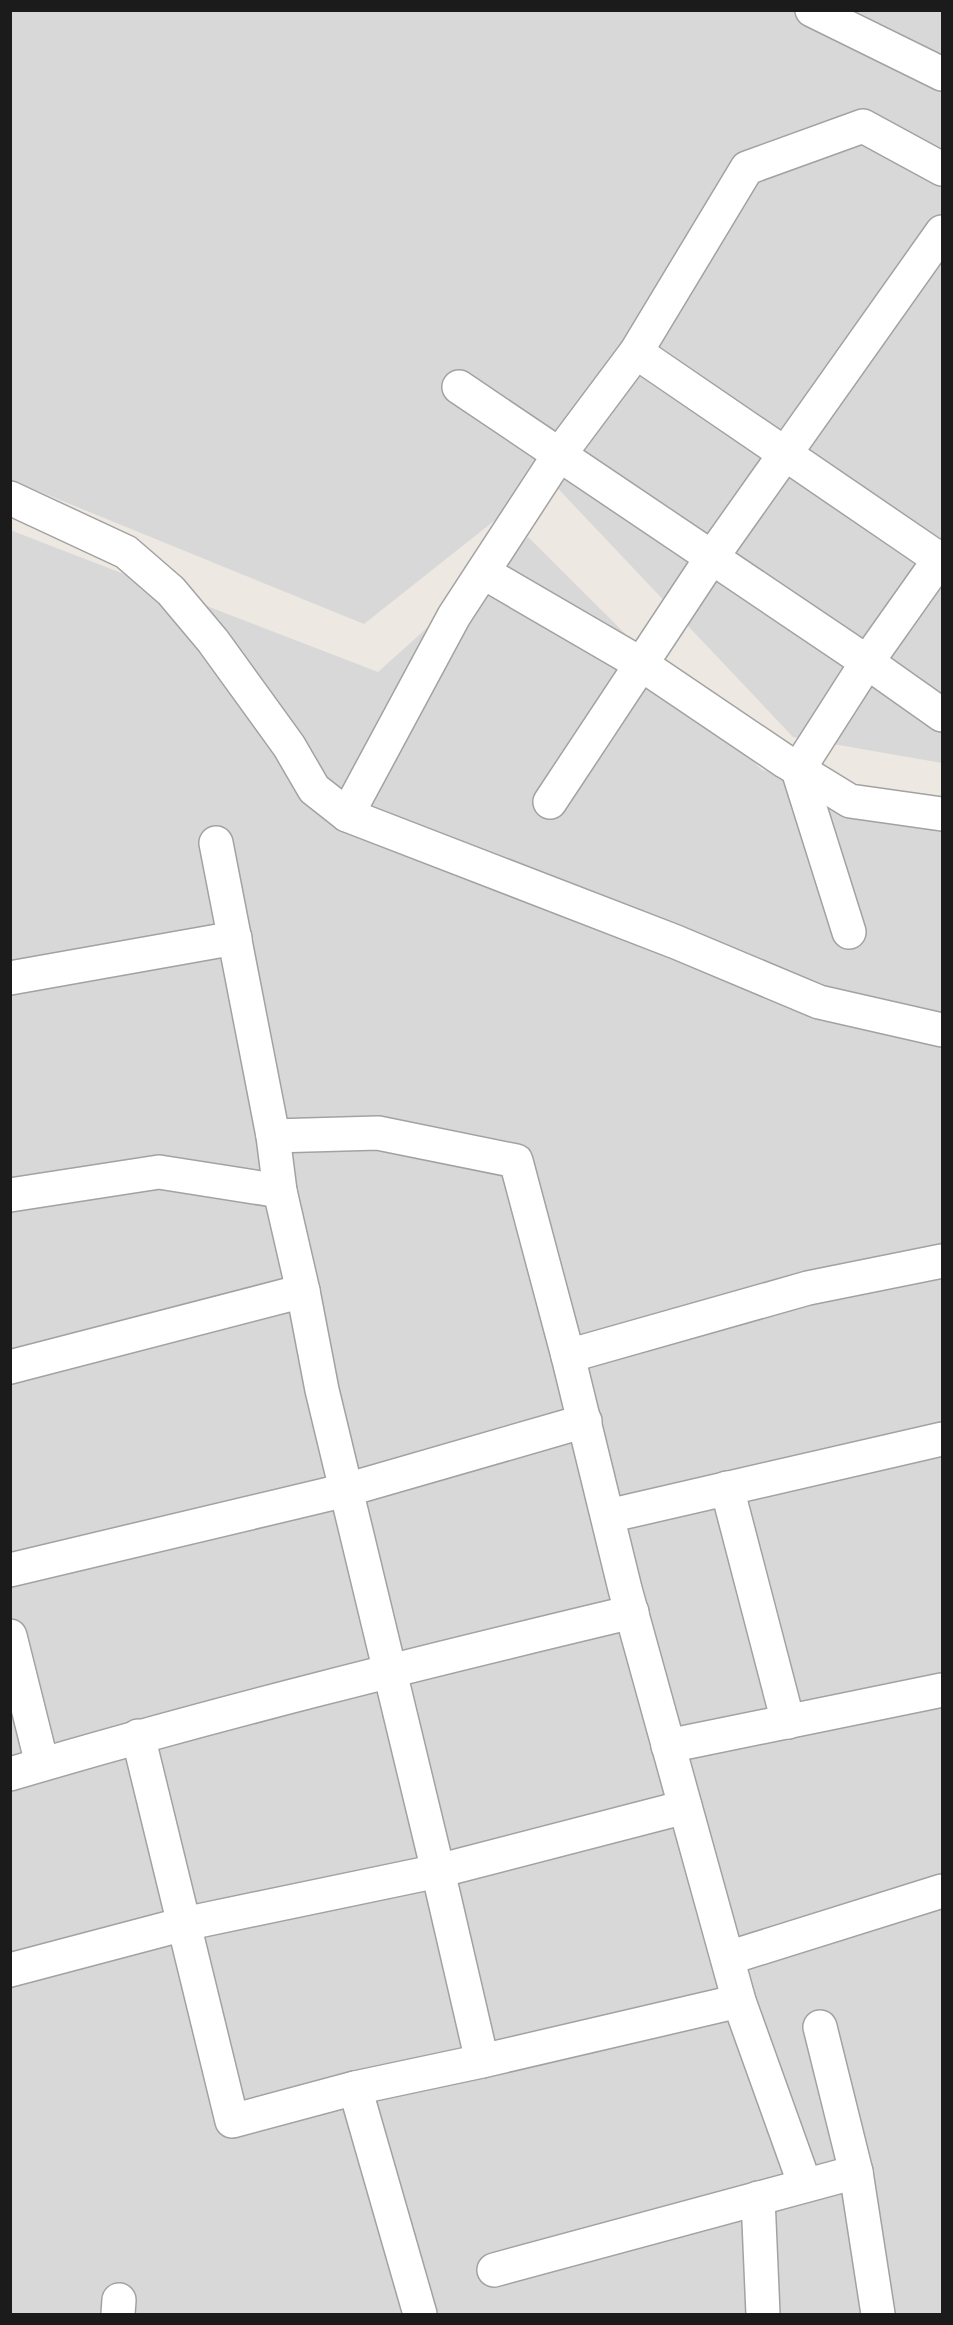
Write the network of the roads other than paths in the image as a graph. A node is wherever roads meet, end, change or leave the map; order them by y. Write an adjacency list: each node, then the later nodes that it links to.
1 (812, 10): 2 (street)
2 (840, 18): 3 (street)
3 (942, 74)
4 (942, 169): 6 (street)
5 (942, 232): 8 (street)
6 (636, 352): 8 (street); 9 (street)
7 (459, 387): 9 (street)
8 (786, 454): 11 (street); 12 (street)
9 (559, 455): 11 (street); 13 (street)
10 (10, 498): 20 (street)
11 (712, 557): 14 (street); 15 (street)
12 (942, 559): 14 (street)
13 (483, 572): 15 (street); 20 (street)
14 (867, 662): 16 (street); 17 (street)
15 (641, 664): 17 (street); 18 (street)
16 (942, 715)
17 (798, 770): 19 (street); 22 (street)
18 (550, 802)
19 (942, 814)
20 (347, 815): 25 (street)
21 (216, 843): 23 (street)
22 (849, 932)
23 (235, 938): 24 (street); 26 (street)
24 (10, 978)
25 (942, 1030)
26 (273, 1136): 27 (street); 31 (street)
27 (280, 1191): 28 (street); 30 (street)
28 (10, 1195)
29 (942, 1261): 31 (street)
30 (303, 1291): 32 (street); 36 (street)
31 (568, 1356): 33 (street)
32 (10, 1367)
33 (585, 1421): 36 (street); 37 (street)
34 (942, 1439): 35 (street)
35 (727, 1488): 37 (street); 43 (street)
36 (346, 1490): 38 (street); 41 (street)
37 (608, 1516): 39 (street)
38 (10, 1570)
39 (632, 1612): 41 (street); 45 (street)
40 (10, 1636): 46 (street)
41 (389, 1670): 44 (street); 49 (street)
42 (942, 1690): 43 (street)
43 (788, 1722): 45 (street)
44 (138, 1736): 46 (street); 51 (street)
45 (668, 1746): 48 (street)
46 (42, 1764): 47 (street)
47 (10, 1774)
48 (686, 1807): 49 (street); 52 (street)
49 (438, 1871): 51 (street); 56 (street)
50 (942, 1890): 52 (street)
51 (184, 1924): 53 (street); 57 (street)
52 (728, 1958): 54 (street)
53 (10, 1970)
54 (739, 2001): 56 (street); 59 (street)
55 (820, 2027): 58 (street)
56 (482, 2061): 57 (street)
57 (356, 2088): 62 (street)
58 (856, 2172): 59 (street); 64 (street)
59 (806, 2185): 60 (street)
60 (758, 2198): 61 (street); 63 (street)
61 (494, 2270)
62 (420, 2314)
63 (763, 2314)
64 (878, 2314)

